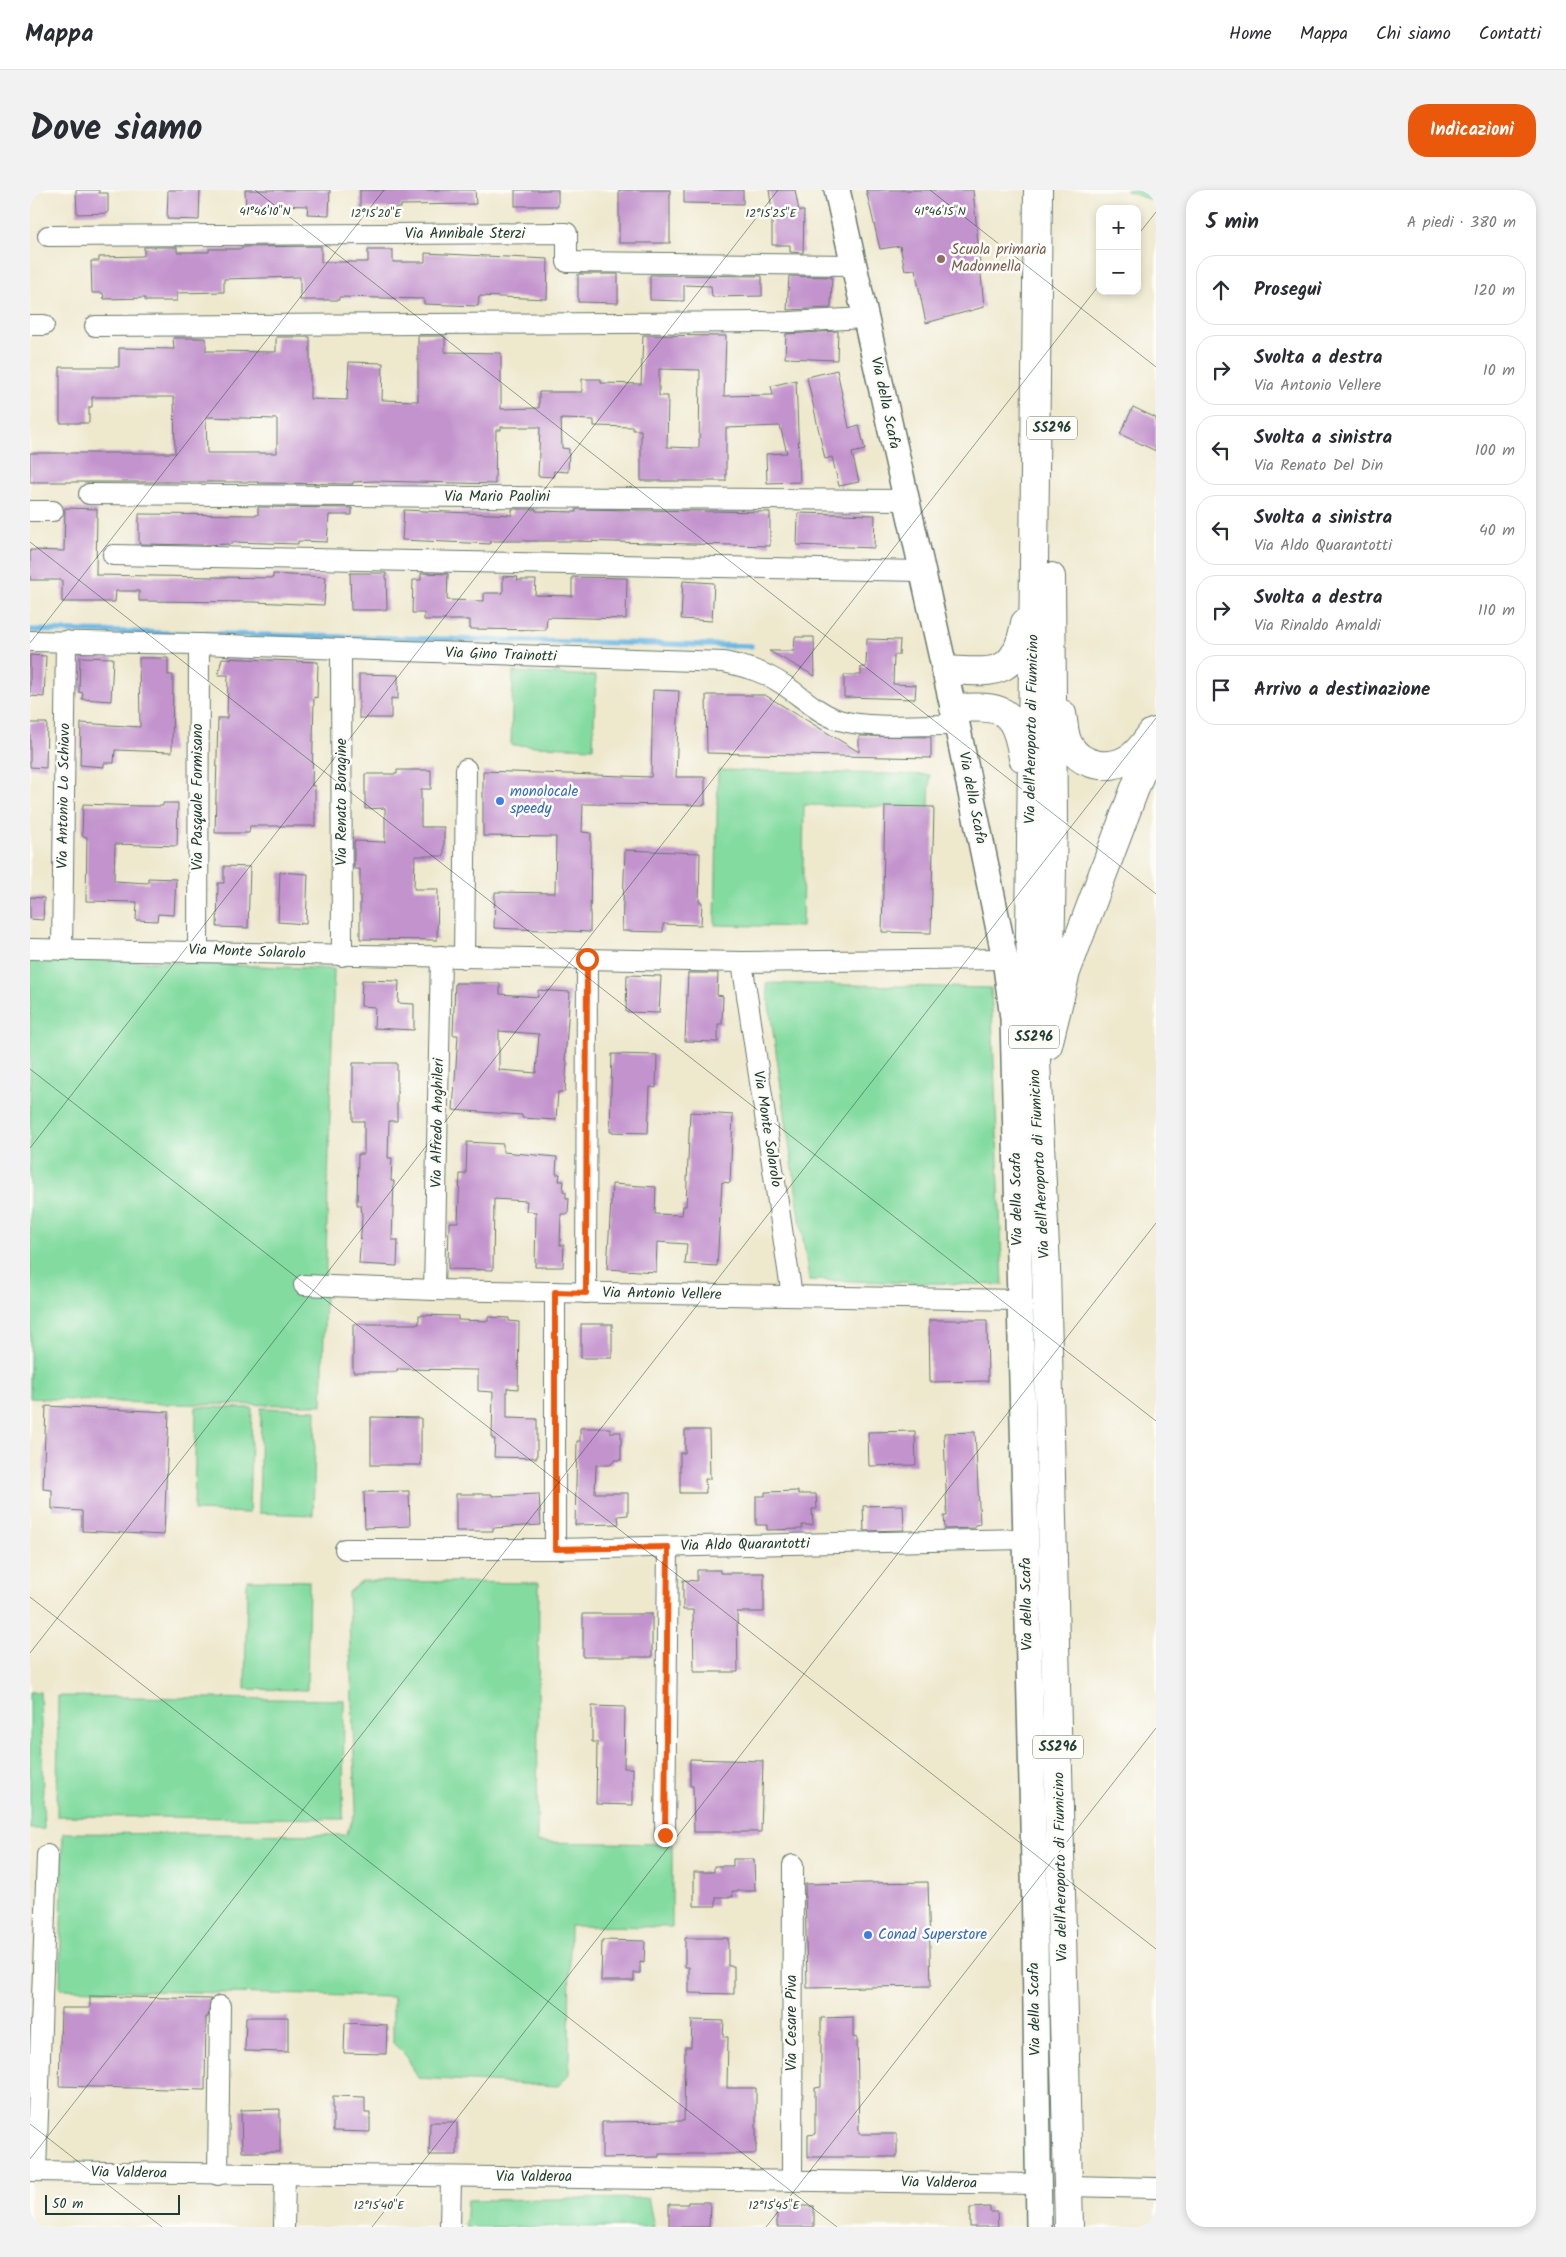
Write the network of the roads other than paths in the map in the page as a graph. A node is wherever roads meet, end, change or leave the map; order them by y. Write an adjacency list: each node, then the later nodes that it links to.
1 (837, 190): 5 (street, Via della Scafa)
2 (1038, 190): 14 (main road, Via dell'Aeroporto di Fiumicino / SS296)
3 (1056, 190): 19 (main road, Via dell'Aeroporto di Fiumicino / SS296)
4 (48, 236): 5 (street, Via Annibale Sterzi)
5 (854, 265): 6 (street, Via della Scafa)
6 (865, 318): 7 (street); 9 (street, Via della Scafa)
7 (95, 326)
8 (88, 494): 9 (street, Via Mario Paolini)
9 (905, 500): 13 (street, Via della Scafa)
10 (30, 511): 11 (street)
11 (52, 511)
12 (113, 555): 13 (street)
13 (921, 571): 20 (street, Via della Scafa)
14 (1033, 575): 20 (main road); 24 (main road, Via dell'Aeroporto di Fiumicino / SS296)
15 (30, 641): 16 (street, Via Gino Trainotti)
16 (66, 641): 17 (street, Via Gino Trainotti); 26 (street, Via Antonio Lo Schiavo)
17 (199, 644): 18 (street, Via Gino Trainotti); 27 (street, Via Pasquale Formisano)
18 (341, 649): 21 (street, Via Gino Trainotti); 28 (street, Via Renato Boragine)
19 (1053, 667): 22 (main road); 34 (main road, Via dell'Aeroporto di Fiumicino / SS296)
20 (945, 670): 21 (street, Via della Scafa)
21 (956, 716): 24 (main road); 31 (street, Via della Scafa)
22 (1156, 730): 34 (main road)
23 (466, 769): 30 (street)
24 (1031, 806): 35 (main road, Via dell'Aeroporto di Fiumicino / SS296)
25 (30, 949): 26 (street, Via Monte Solarolo)
26 (62, 950): 27 (street, Via Monte Solarolo)
27 (198, 950): 28 (street, Via Monte Solarolo)
28 (342, 956): 29 (street, Via Monte Solarolo)
29 (441, 956): 30 (street, Via Monte Solarolo); 37 (street, Via Alfredo Anghileri)
30 (464, 958): 32 (street, Via Monte Solarolo)
31 (1005, 958): 33 (street, Via Monte Solarolo); 41 (street, Via della Scafa)
32 (587, 959): 33 (street, Via Monte Solarolo); 39 (street)
33 (742, 962): 40 (street, Via Monte Solarolo)
34 (1048, 1045): 35 (main road, Via dell'Aeroporto di Fiumicino / SS296)
35 (1046, 1268): 56 (main road, Via dell'Aeroporto di Fiumicino / SS296)
36 (304, 1285): 37 (street, Via Antonio Vellere)
37 (434, 1290): 38 (street, Via Antonio Vellere)
38 (555, 1292): 39 (street, Via Antonio Vellere); 45 (street)
39 (586, 1293): 40 (street, Via Antonio Vellere)
40 (792, 1296): 41 (street, Via Antonio Vellere)
41 (1019, 1300): 42 (street, Via della Scafa)
42 (1025, 1539): 43 (street, Via Aldo Quarantotti); 55 (street, Via della Scafa)
43 (668, 1547): 45 (street, Via Aldo Quarantotti); 46 (street)
44 (345, 1549): 45 (street, Via Aldo Quarantotti)
45 (555, 1549)
46 (665, 1835)
47 (47, 1855): 50 (street)
48 (793, 1865): 54 (street, Via Cesare Piva)
49 (220, 2006): 51 (street)
50 (33, 2171): 51 (street, Via Valderoa)
51 (218, 2175): 52 (street, Via Valderoa)
52 (285, 2175): 53 (street, Via Valderoa); 58 (street)
53 (451, 2177): 54 (street, Via Valderoa); 59 (street)
54 (792, 2181): 55 (street, Via Valderoa)
55 (1038, 2184): 60 (street, Via della Scafa)
56 (1068, 2186): 57 (street); 61 (main road, Via dell'Aeroporto di Fiumicino / SS296)
57 (1156, 2188)
58 (284, 2227)
59 (450, 2227)
60 (1039, 2227)
61 (1069, 2227)

